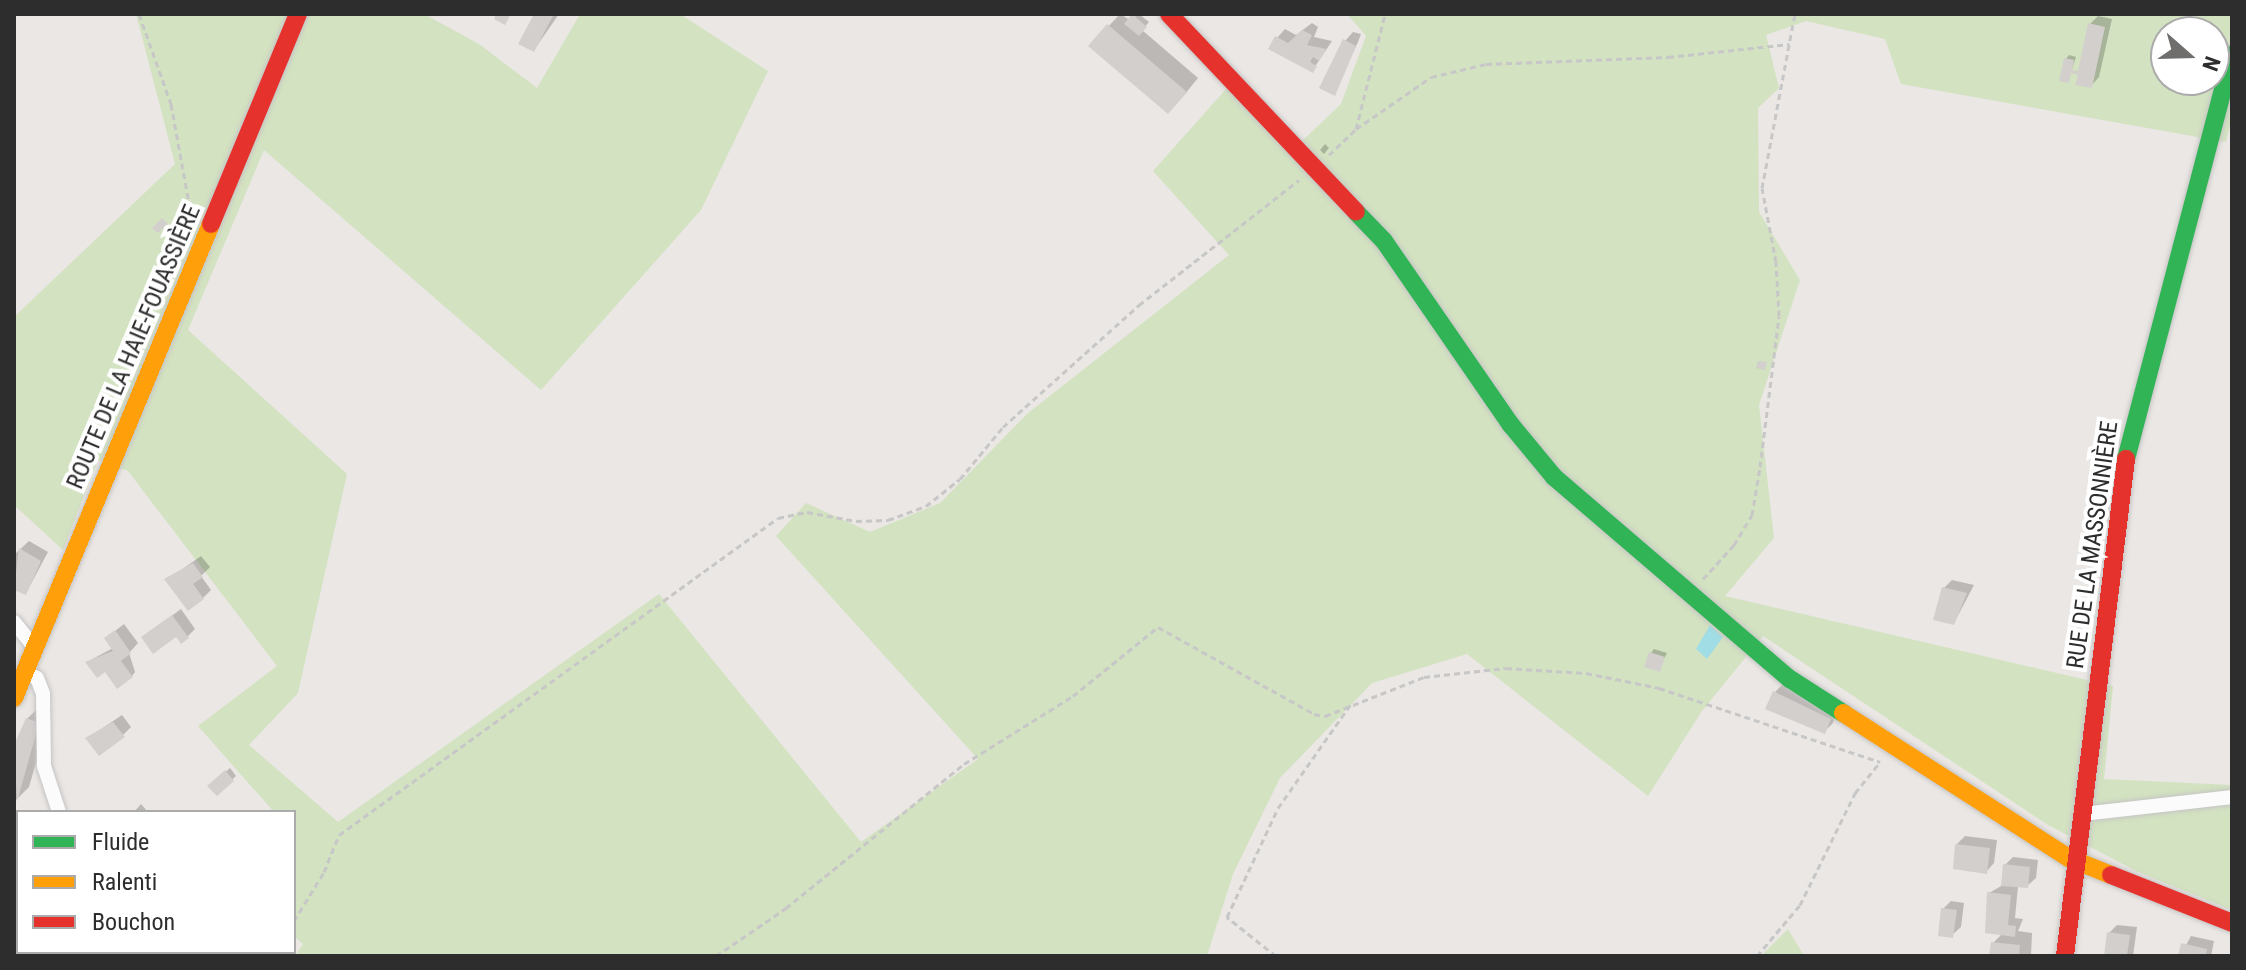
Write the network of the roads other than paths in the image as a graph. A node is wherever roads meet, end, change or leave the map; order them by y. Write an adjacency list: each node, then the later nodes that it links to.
1 (298, 14): 5 (street, ROUTE DE LA HAIE-FOUASSIÈRE)
2 (1169, 14): 11 (street)
3 (2232, 55): 10 (street, RUE DE LA MASSONNIÈRE)
4 (14, 622): 5 (street)
5 (35, 648): 6 (street, ROUTE DE LA HAIE-FOUASSIÈRE)
6 (25, 672): 7 (street, ROUTE DE LA HAIE-FOUASSIÈRE); 9 (street)
7 (14, 698)
8 (2232, 797): 10 (street)
9 (58, 810)
10 (2083, 814): 11 (street, RUE DE LA MASSONNIÈRE)
11 (2075, 860): 12 (street); 13 (street, RUE DE LA MASSONNIÈRE)
12 (2232, 923)
13 (2065, 956)

